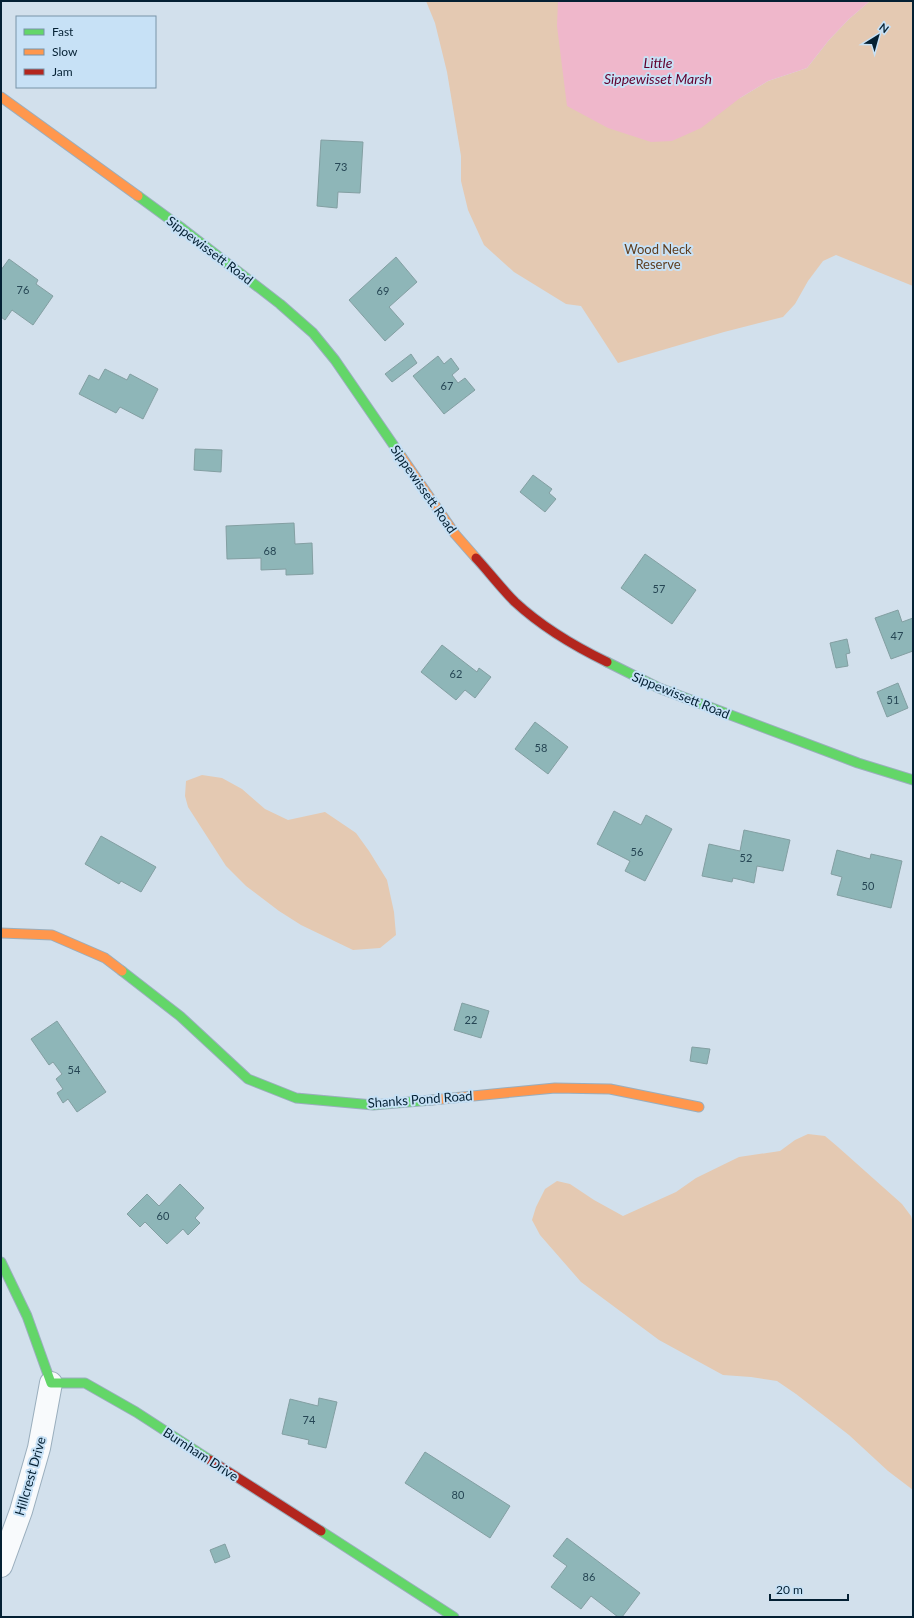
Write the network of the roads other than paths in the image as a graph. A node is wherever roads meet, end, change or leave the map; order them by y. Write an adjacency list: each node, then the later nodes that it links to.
1 (1, 97): 2 (street, Sippewissett Road)
2 (913, 780)
3 (1, 933): 4 (street, Shanks Pond Road)
4 (699, 1108)
5 (1, 1262): 6 (street)
6 (51, 1383): 7 (street, Hillcrest Drive); 8 (street, Burnham Drive)
7 (1, 1566)
8 (454, 1617)

